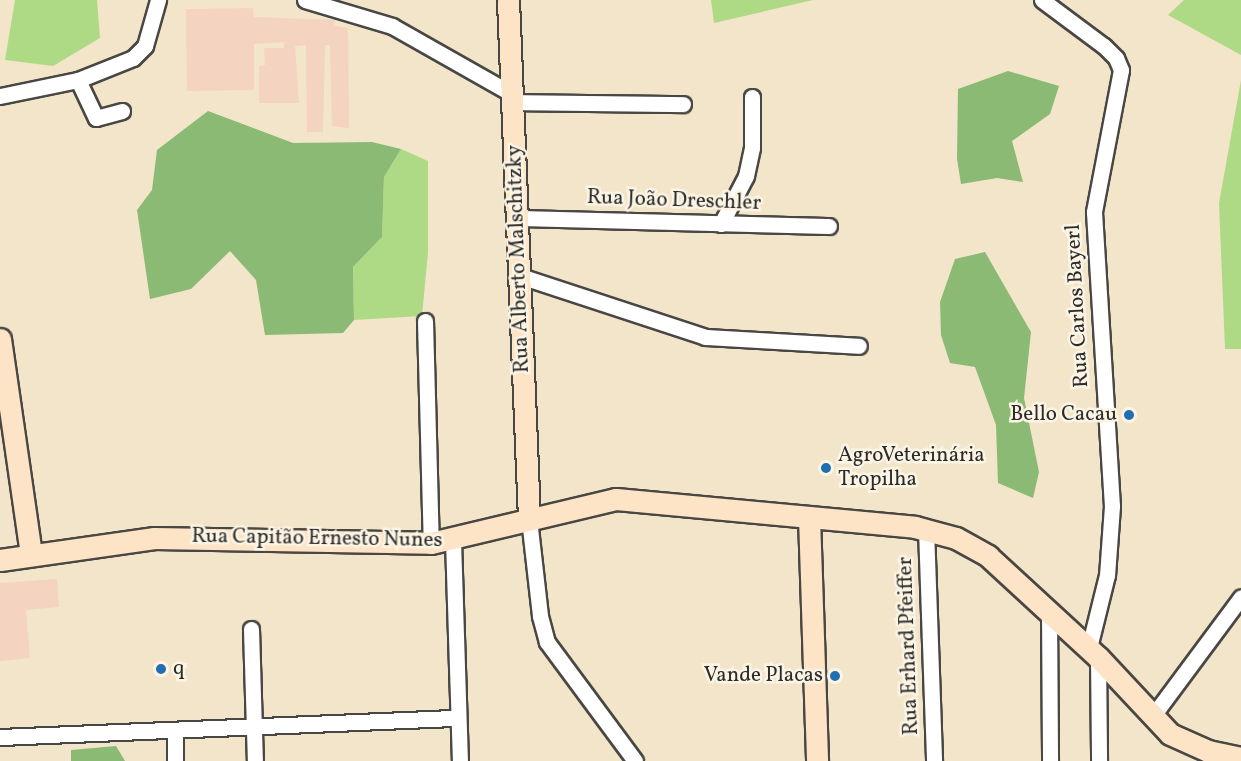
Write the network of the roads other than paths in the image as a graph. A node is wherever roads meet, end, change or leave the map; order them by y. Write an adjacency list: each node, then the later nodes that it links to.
1 (158, 0): 5 (street)
2 (305, 0): 8 (street)
3 (508, 0): 8 (main road, Rua Alberto Malschitzky)
4 (1042, 0): 28 (street, Rua Carlos Bayerl)
5 (78, 80): 6 (street); 10 (street)
6 (0, 96)
7 (752, 97): 12 (street)
8 (512, 98): 9 (street); 11 (main road, Rua Alberto Malschitzky)
9 (683, 104)
10 (122, 111)
11 (518, 218): 12 (street, Rua João Dreschler); 14 (main road, Rua Alberto Malschitzky)
12 (721, 224): 13 (street, Rua João Dreschler)
13 (829, 226)
14 (520, 276): 17 (street); 19 (main road, Rua Alberto Malschitzky)
15 (425, 321): 22 (street)
16 (0, 339): 23 (main road)
17 (859, 346)
18 (809, 517): 19 (main road, Rua Capitão Ernesto Nunes); 20 (main road, Rua Capitão Ernesto Nunes); 40 (main road)
19 (529, 519): 21 (main road, Rua Capitão Ernesto Nunes); 39 (street)
20 (926, 529): 26 (main road, Rua Capitão Ernesto Nunes); 41 (street, Rua Erhard Pfeiffer)
21 (453, 540): 22 (main road, Rua Capitão Ernesto Nunes); 30 (street)
22 (431, 543): 23 (main road, Rua Capitão Ernesto Nunes)
23 (31, 554): 24 (main road, Rua Capitão Ernesto Nunes)
24 (0, 560)
25 (1241, 597): 29 (street)
26 (1049, 610): 28 (main road, Rua Capitão Ernesto Nunes); 42 (street)
27 (251, 629): 31 (street)
28 (1094, 652): 29 (main road, Rua Capitão Ernesto Nunes); 43 (street, Rua Carlos Bayerl)
29 (1152, 717): 34 (main road, Rua Capitão Ernesto Nunes)
30 (458, 718): 31 (street); 38 (street)
31 (254, 726): 32 (street); 37 (street)
32 (175, 732): 33 (street); 36 (street)
33 (0, 737)
34 (1212, 756): 35 (main road, Rua Capitão Ernesto Nunes)
35 (1241, 758)
36 (175, 761)
37 (255, 761)
38 (460, 761)
39 (635, 761)
40 (817, 761)
41 (934, 761)
42 (1050, 761)
43 (1099, 761)

